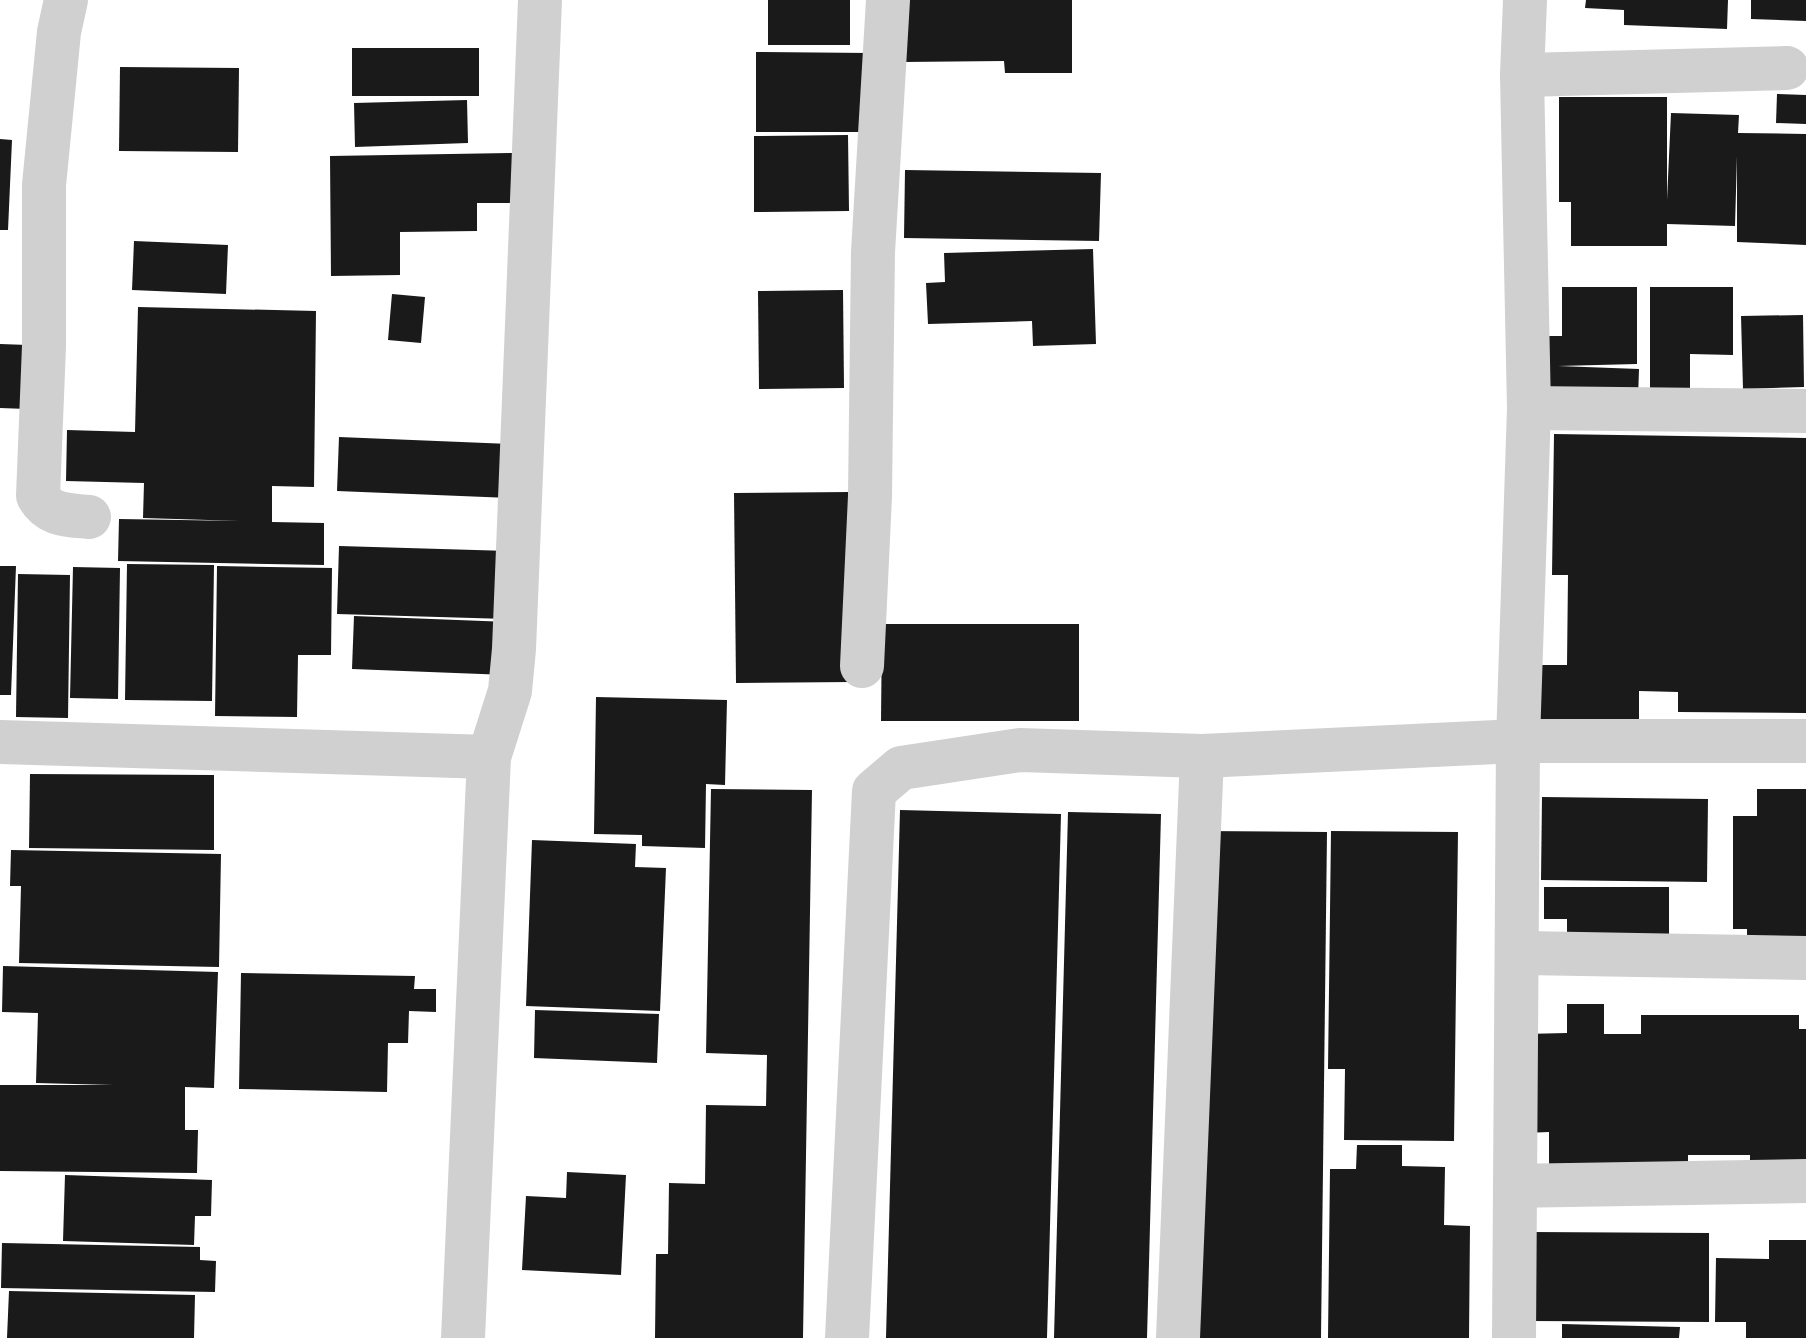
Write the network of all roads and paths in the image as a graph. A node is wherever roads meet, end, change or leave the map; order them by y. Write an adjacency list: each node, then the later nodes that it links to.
1 (66, 0): 9 (street)
2 (540, 0): 15 (street)
3 (888, 0): 10 (street)
4 (1525, 0): 6 (street)
5 (1787, 68): 6 (street)
6 (1522, 75): 7 (street)
7 (1529, 408): 8 (street); 11 (street)
8 (1806, 411)
9 (89, 517)
10 (862, 666)
11 (1518, 741): 12 (street); 14 (street); 16 (street)
12 (1806, 741)
13 (0, 742): 15 (street)
14 (1202, 756): 21 (street); 22 (street)
15 (489, 757): 20 (street)
16 (1517, 953): 17 (street); 19 (street)
17 (1806, 958)
18 (1806, 1181): 19 (street)
19 (1516, 1186): 23 (street)
20 (463, 1338)
21 (847, 1338)
22 (1178, 1338)
23 (1514, 1338)

